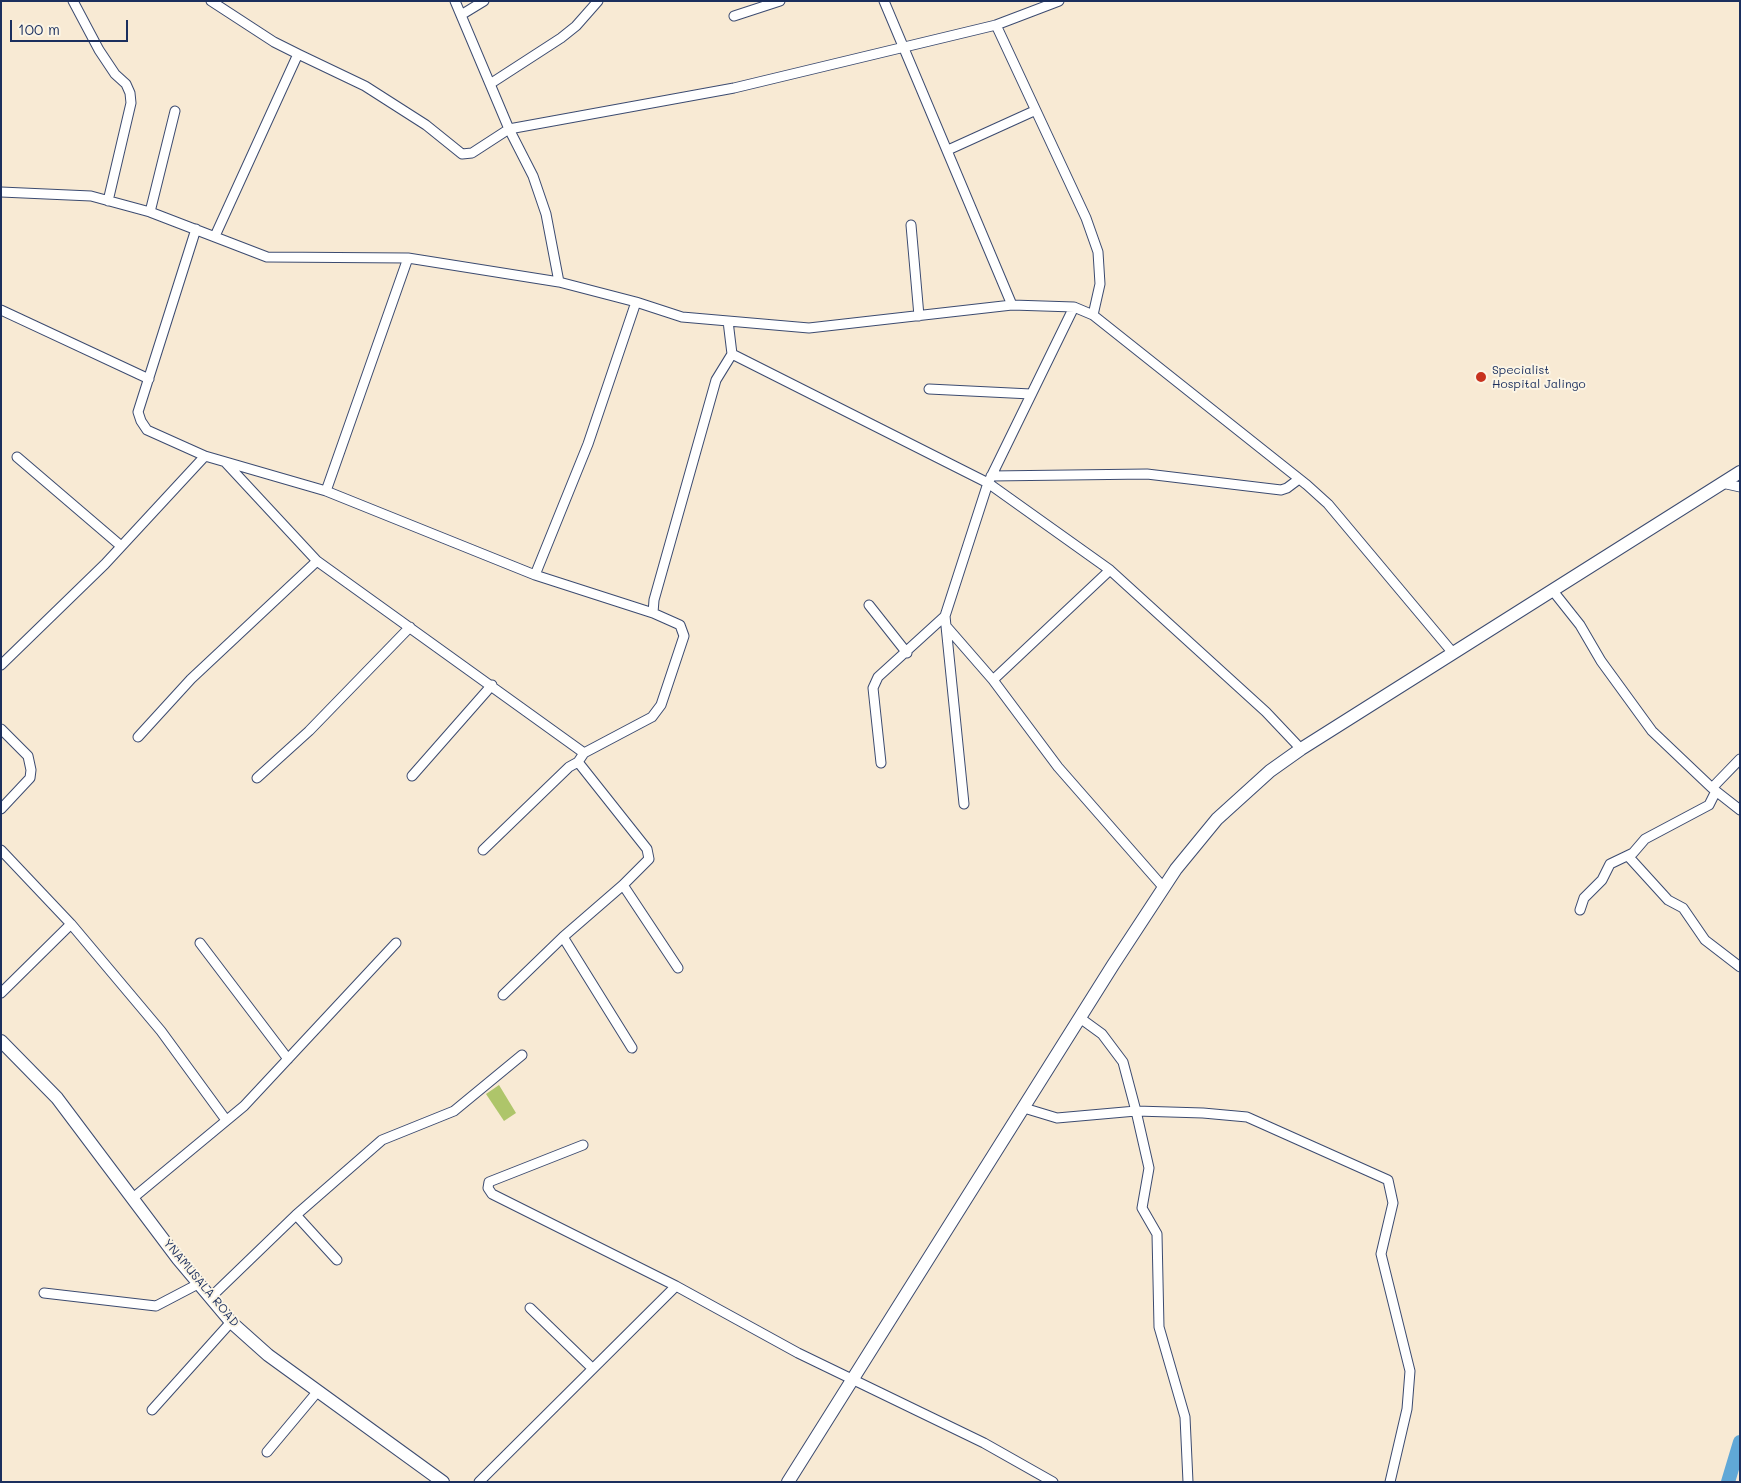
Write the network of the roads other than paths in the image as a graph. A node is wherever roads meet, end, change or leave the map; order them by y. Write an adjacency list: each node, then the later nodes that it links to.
1 (73, 1): 20 (street)
2 (211, 1): 13 (street)
3 (455, 1): 9 (street)
4 (484, 1): 9 (street)
5 (598, 1): 14 (street)
6 (780, 1): 10 (street)
7 (884, 1): 12 (street)
8 (1054, 2): 11 (street)
9 (461, 15): 14 (street)
10 (734, 16)
11 (996, 25): 12 (street); 16 (street)
12 (905, 47): 17 (street); 18 (street)
13 (298, 54): 17 (street); 24 (street)
14 (490, 84): 17 (street)
15 (175, 111): 21 (street)
16 (1034, 111): 18 (street); 31 (street)
17 (509, 129): 26 (street)
18 (948, 150): 28 (street)
19 (1, 192): 20 (street)
20 (108, 201): 21 (street)
21 (150, 212): 23 (street)
22 (911, 226): 32 (street)
23 (196, 229): 24 (street); 35 (street)
24 (214, 236): 25 (street)
25 (408, 258): 26 (street); 46 (street)
26 (559, 282): 27 (street)
27 (636, 302): 33 (street); 50 (street)
28 (1012, 305): 29 (street); 32 (street)
29 (1074, 307): 31 (street); 37 (street)
30 (1, 310): 35 (street)
31 (1094, 315): 43 (street)
32 (919, 316): 33 (street)
33 (728, 321): 34 (street)
34 (732, 354): 42 (street); 53 (street)
35 (149, 379): 38 (street)
36 (929, 390): 37 (street)
37 (1031, 394): 42 (street)
38 (205, 456): 40 (street); 47 (street)
39 (17, 458): 47 (street)
40 (226, 463): 46 (street); 48 (street)
41 (1740, 472): 44 (main road)
42 (990, 479): 43 (street); 49 (street); 54 (street)
43 (1299, 479): 57 (street)
44 (1722, 483): 45 (street); 51 (main road)
45 (1740, 486)
46 (326, 491): 50 (street)
47 (121, 546): 58 (street)
48 (317, 562): 55 (street); 62 (street)
49 (1110, 570): 59 (street); 63 (street)
50 (535, 575): 53 (street)
51 (1553, 591): 57 (main road); 70 (street)
52 (869, 605): 56 (street)
53 (653, 612): 64 (street)
54 (945, 621): 56 (street); 59 (street); 71 (street)
55 (410, 627): 60 (street); 69 (street)
56 (907, 652): 67 (street)
57 (1453, 654): 63 (main road)
58 (1, 665)
59 (993, 680): 78 (street)
60 (492, 685): 64 (street); 68 (street)
61 (1, 729): 72 (street)
62 (138, 737)
63 (1301, 749): 78 (main road)
64 (584, 752): 66 (street)
65 (1740, 759): 70 (street)
66 (578, 762): 75 (street); 77 (street)
67 (882, 763)
68 (412, 776)
69 (257, 778)
70 (1714, 790): 73 (street); 76 (street)
71 (964, 804)
72 (1, 809)
73 (1740, 810)
74 (1, 850): 80 (street)
75 (483, 850)
76 (1628, 856): 79 (street); 84 (street)
77 (623, 885): 81 (street); 85 (street)
78 (1164, 888): 88 (main road)
79 (1580, 910)
80 (71, 924): 86 (street); 95 (street)
81 (563, 937): 87 (street); 90 (street)
82 (200, 943): 92 (street)
83 (396, 943): 92 (street)
84 (1740, 967)
85 (678, 968)
86 (1, 993)
87 (503, 995)
88 (1080, 1018): 93 (main road); 94 (street)
89 (3, 1047): 97 (main road, YNAMUSALA ROAD)
90 (632, 1048)
91 (522, 1056): 98 (street)
92 (288, 1059): 95 (street)
93 (1024, 1108): 94 (street); 107 (main road)
94 (1136, 1111): 115 (street); 116 (street)
95 (226, 1120): 97 (street)
96 (583, 1145): 101 (street)
97 (134, 1198): 100 (main road, YNAMUSALA ROAD)
98 (296, 1215): 99 (street); 103 (street)
99 (337, 1260)
100 (198, 1284): 102 (street); 103 (main road, YNAMUSALA ROAD)
101 (676, 1286): 106 (street); 107 (street)
102 (44, 1294)
103 (210, 1298): 105 (main road, YNAMUSALA ROAD)
104 (530, 1308): 106 (street)
105 (231, 1322): 108 (main road, YNAMUSALA ROAD); 109 (street)
106 (592, 1368): 112 (street)
107 (853, 1380): 113 (main road); 114 (street)
108 (318, 1391): 110 (street); 111 (main road, YNAMUSALA ROAD)
109 (152, 1410)
110 (267, 1452)
111 (443, 1482)
112 (479, 1482)
113 (788, 1482)
114 (1053, 1482)
115 (1188, 1482)
116 (1390, 1482)

